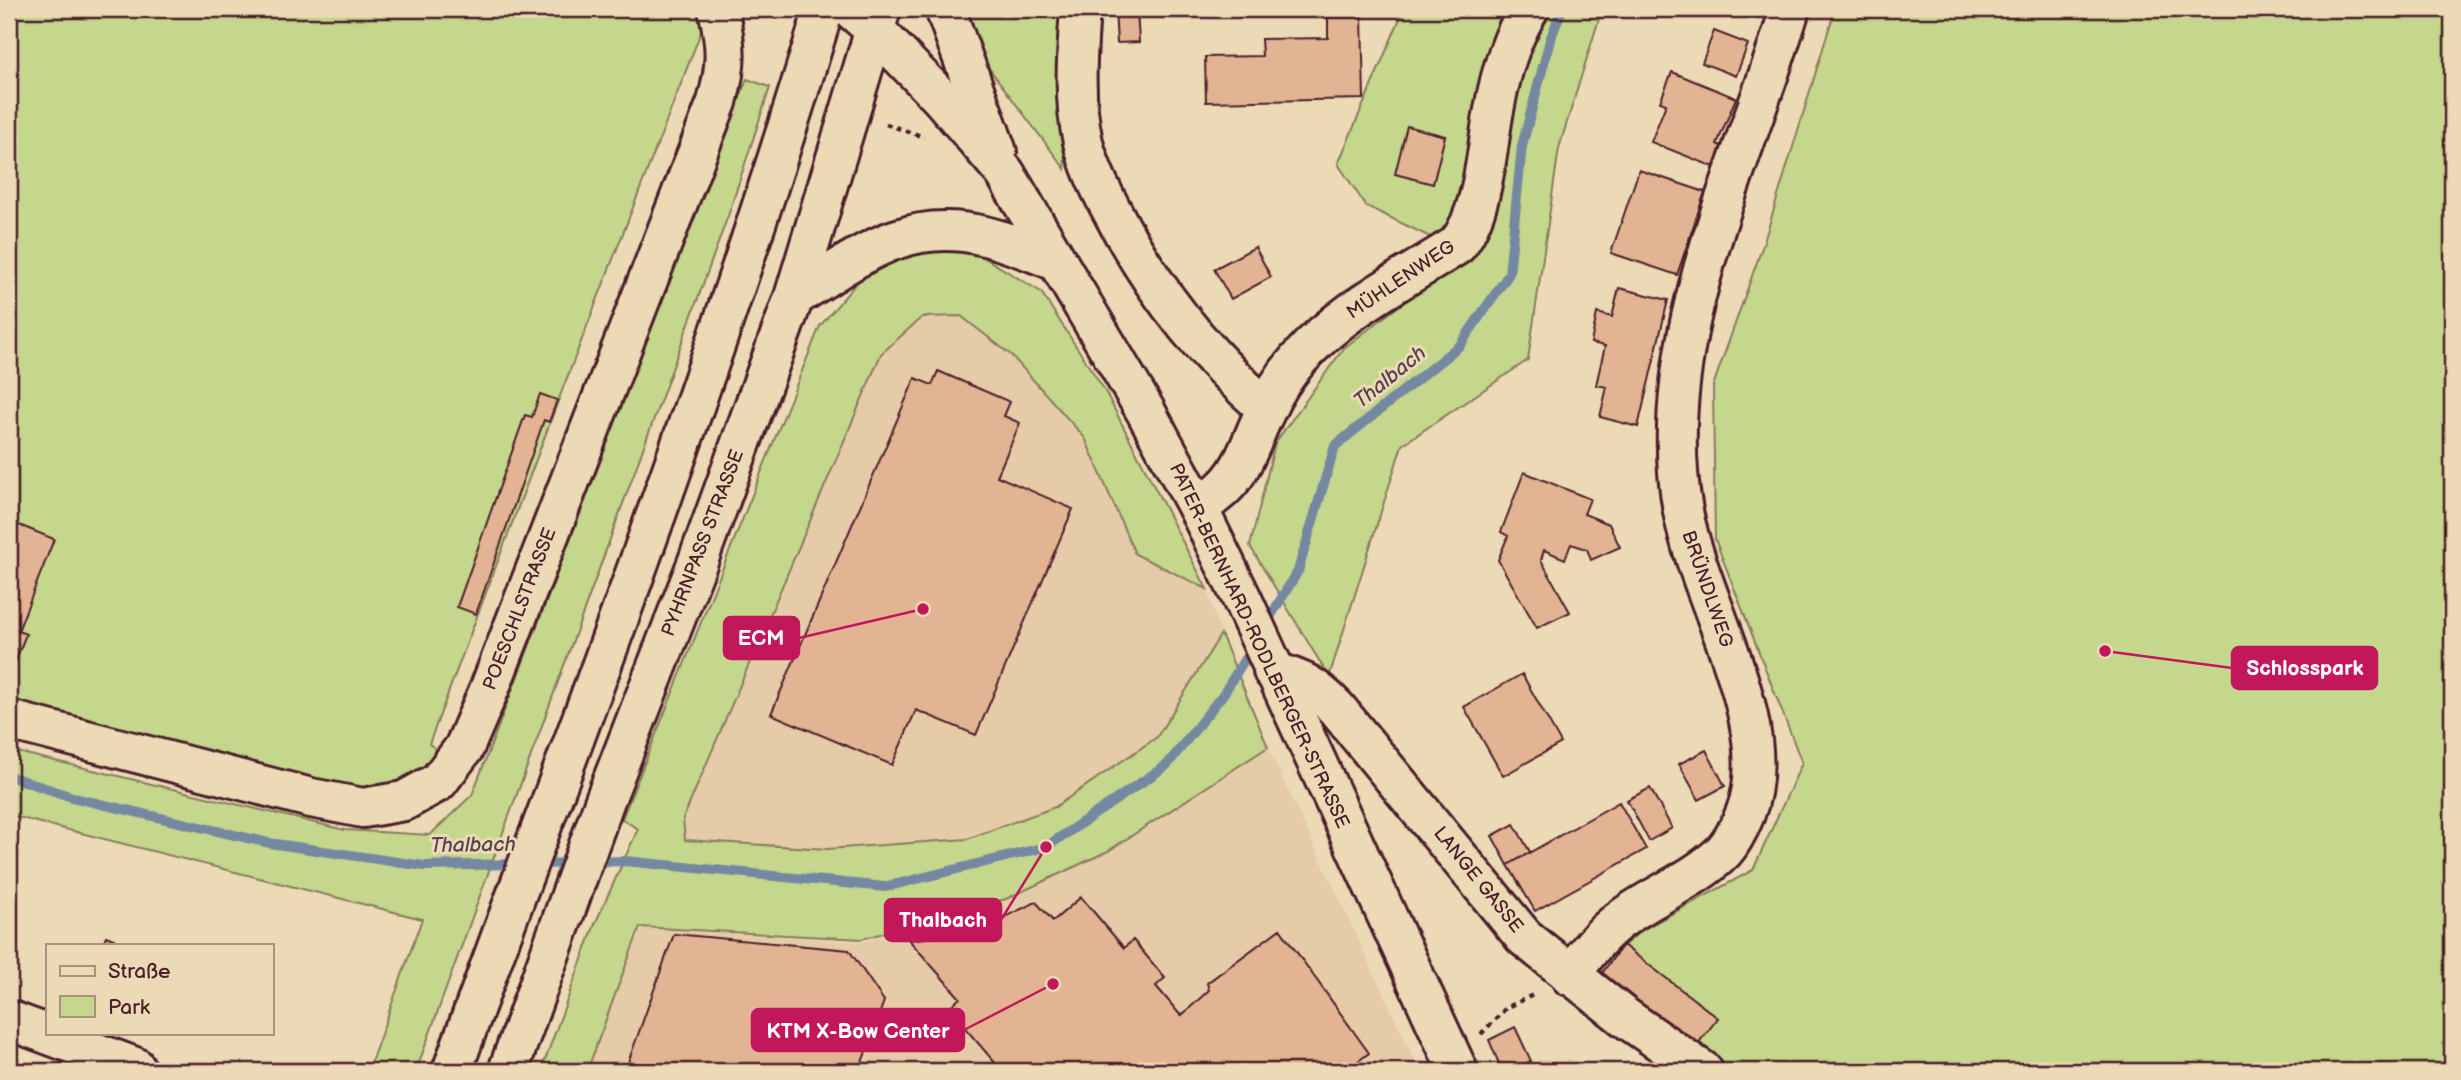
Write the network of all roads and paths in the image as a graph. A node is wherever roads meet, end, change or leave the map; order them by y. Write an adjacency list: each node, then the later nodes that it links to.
1 (718, 9): 16 (main road, POESCHLSTRASSE)
2 (824, 9): 23 (main road)
3 (945, 9): 10 (main road)
4 (1080, 9): 13 (main road)
5 (1529, 9): 13 (main road, MÜHLENWEG)
6 (1790, 9): 17 (main road, BRÜNDLWEG)
7 (869, 16): 8 (main road, PYHRNPASS STRASSE); 10 (main road, PATER-BERNHARD-RODLBERGER-STRASSE)
8 (850, 111): 9 (path); 12 (main road, PYHRNPASS STRASSE)
9 (925, 137)
10 (1005, 173): 11 (main road, PATER-BERNHARD-RODLBERGER-STRASSE)
11 (1056, 261): 12 (main road); 14 (main road, PATER-BERNHARD-RODLBERGER-STRASSE)
12 (794, 297): 24 (main road, PYHRNPASS STRASSE)
13 (1266, 408): 14 (main road, MÜHLENWEG)
14 (1198, 508): 15 (main road, PATER-BERNHARD-RODLBERGER-STRASSE)
15 (1273, 671): 17 (main road, LANGE GASSE); 21 (main road, PATER-BERNHARD-RODLBERGER-STRASSE)
16 (9, 720)
17 (1570, 976): 21 (path); 25 (main road, LANGE GASSE)
18 (9, 1020): 19 (main road)
19 (46, 1034)
20 (47, 1034): 22 (main road)
21 (1452, 1068)
22 (137, 1071)
23 (452, 1071)
24 (508, 1071)
25 (1703, 1071)

